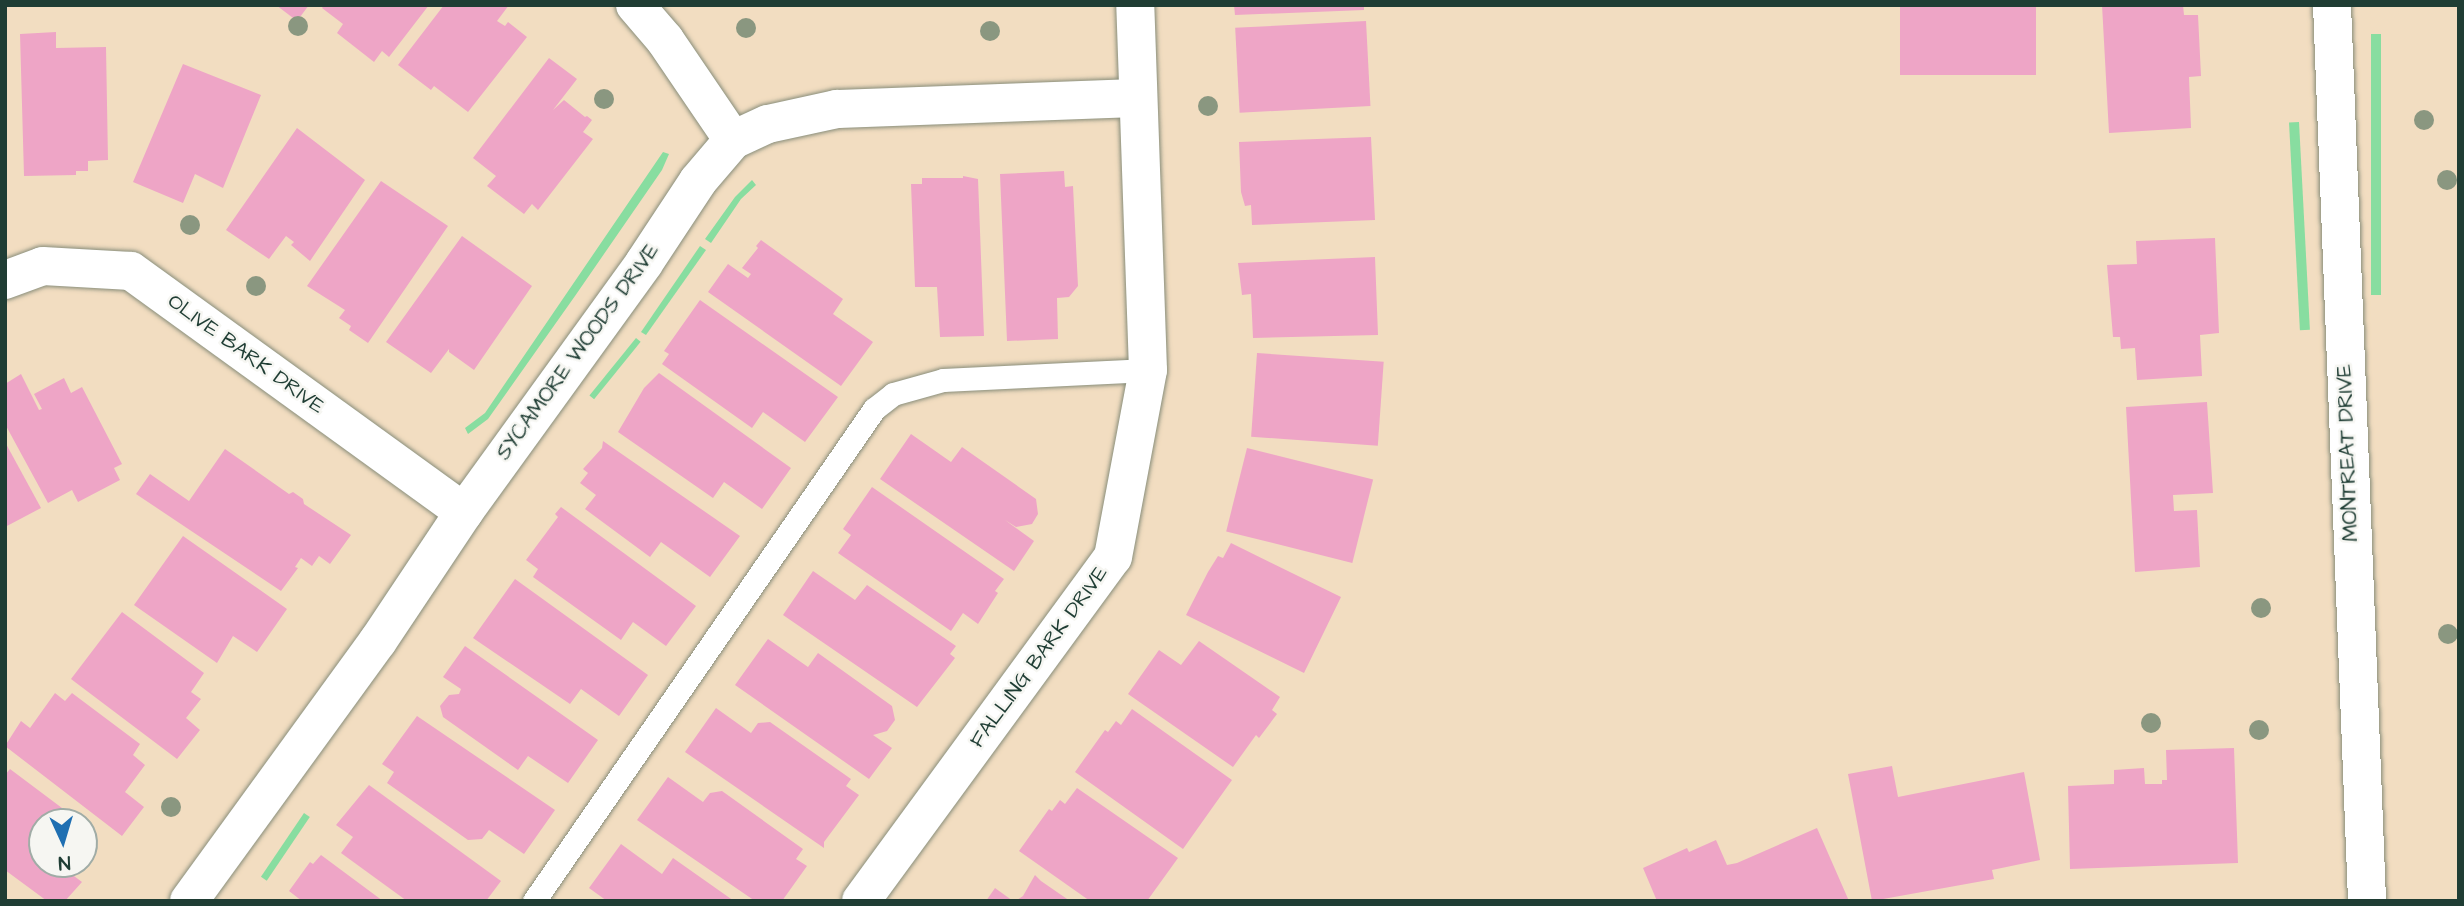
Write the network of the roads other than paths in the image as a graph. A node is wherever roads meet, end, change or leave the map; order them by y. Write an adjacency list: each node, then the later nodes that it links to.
1 (635, 5): 5 (street)
2 (1135, 5): 4 (street, FALLING BARK DRIVE)
3 (2332, 5): 12 (street, MONTREAT DRIVE)
4 (1137, 98): 5 (street, SYCAMORE WOODS DRIVE); 7 (street, FALLING BARK DRIVE)
5 (733, 140): 8 (street, SYCAMORE WOODS DRIVE)
6 (5, 280): 8 (street, OLIVE BARK DRIVE)
7 (1148, 370): 10 (lane); 11 (street, FALLING BARK DRIVE)
8 (464, 512): 9 (street, SYCAMORE WOODS DRIVE)
9 (189, 901)
10 (534, 901)
11 (861, 901)
12 (2367, 901)

